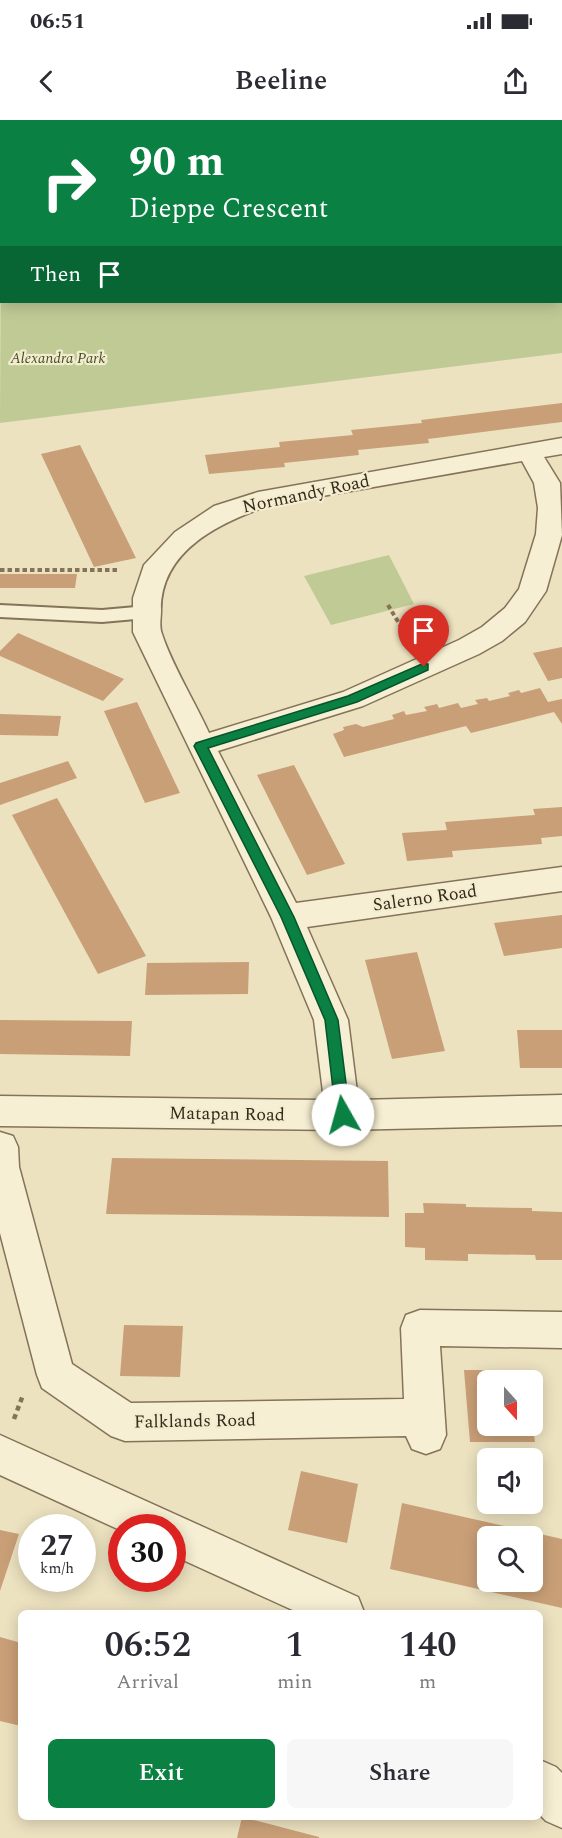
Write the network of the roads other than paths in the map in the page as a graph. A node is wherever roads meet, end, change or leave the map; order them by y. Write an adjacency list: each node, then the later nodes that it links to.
1 (562, 446): 2 (street, Normandy Road)
2 (529, 452): 4 (street, Normandy Road); 5 (street)
3 (0, 610): 4 (lane)
4 (147, 612): 5 (street, Normandy Road)
5 (201, 746): 7 (street, Normandy Road)
6 (562, 879): 7 (street, Salerno Road)
7 (287, 917): 10 (street, Normandy Road)
8 (562, 1110): 10 (street, Matapan Road)
9 (0, 1111): 10 (street, Matapan Road)
10 (343, 1115)
11 (0, 1147): 12 (street, Falklands Road)
12 (562, 1330)
13 (0, 1455): 14 (street)
14 (129, 1514)
15 (186, 1539): 16 (street)
16 (340, 1610)
17 (543, 1786): 18 (street)
18 (562, 1805)

